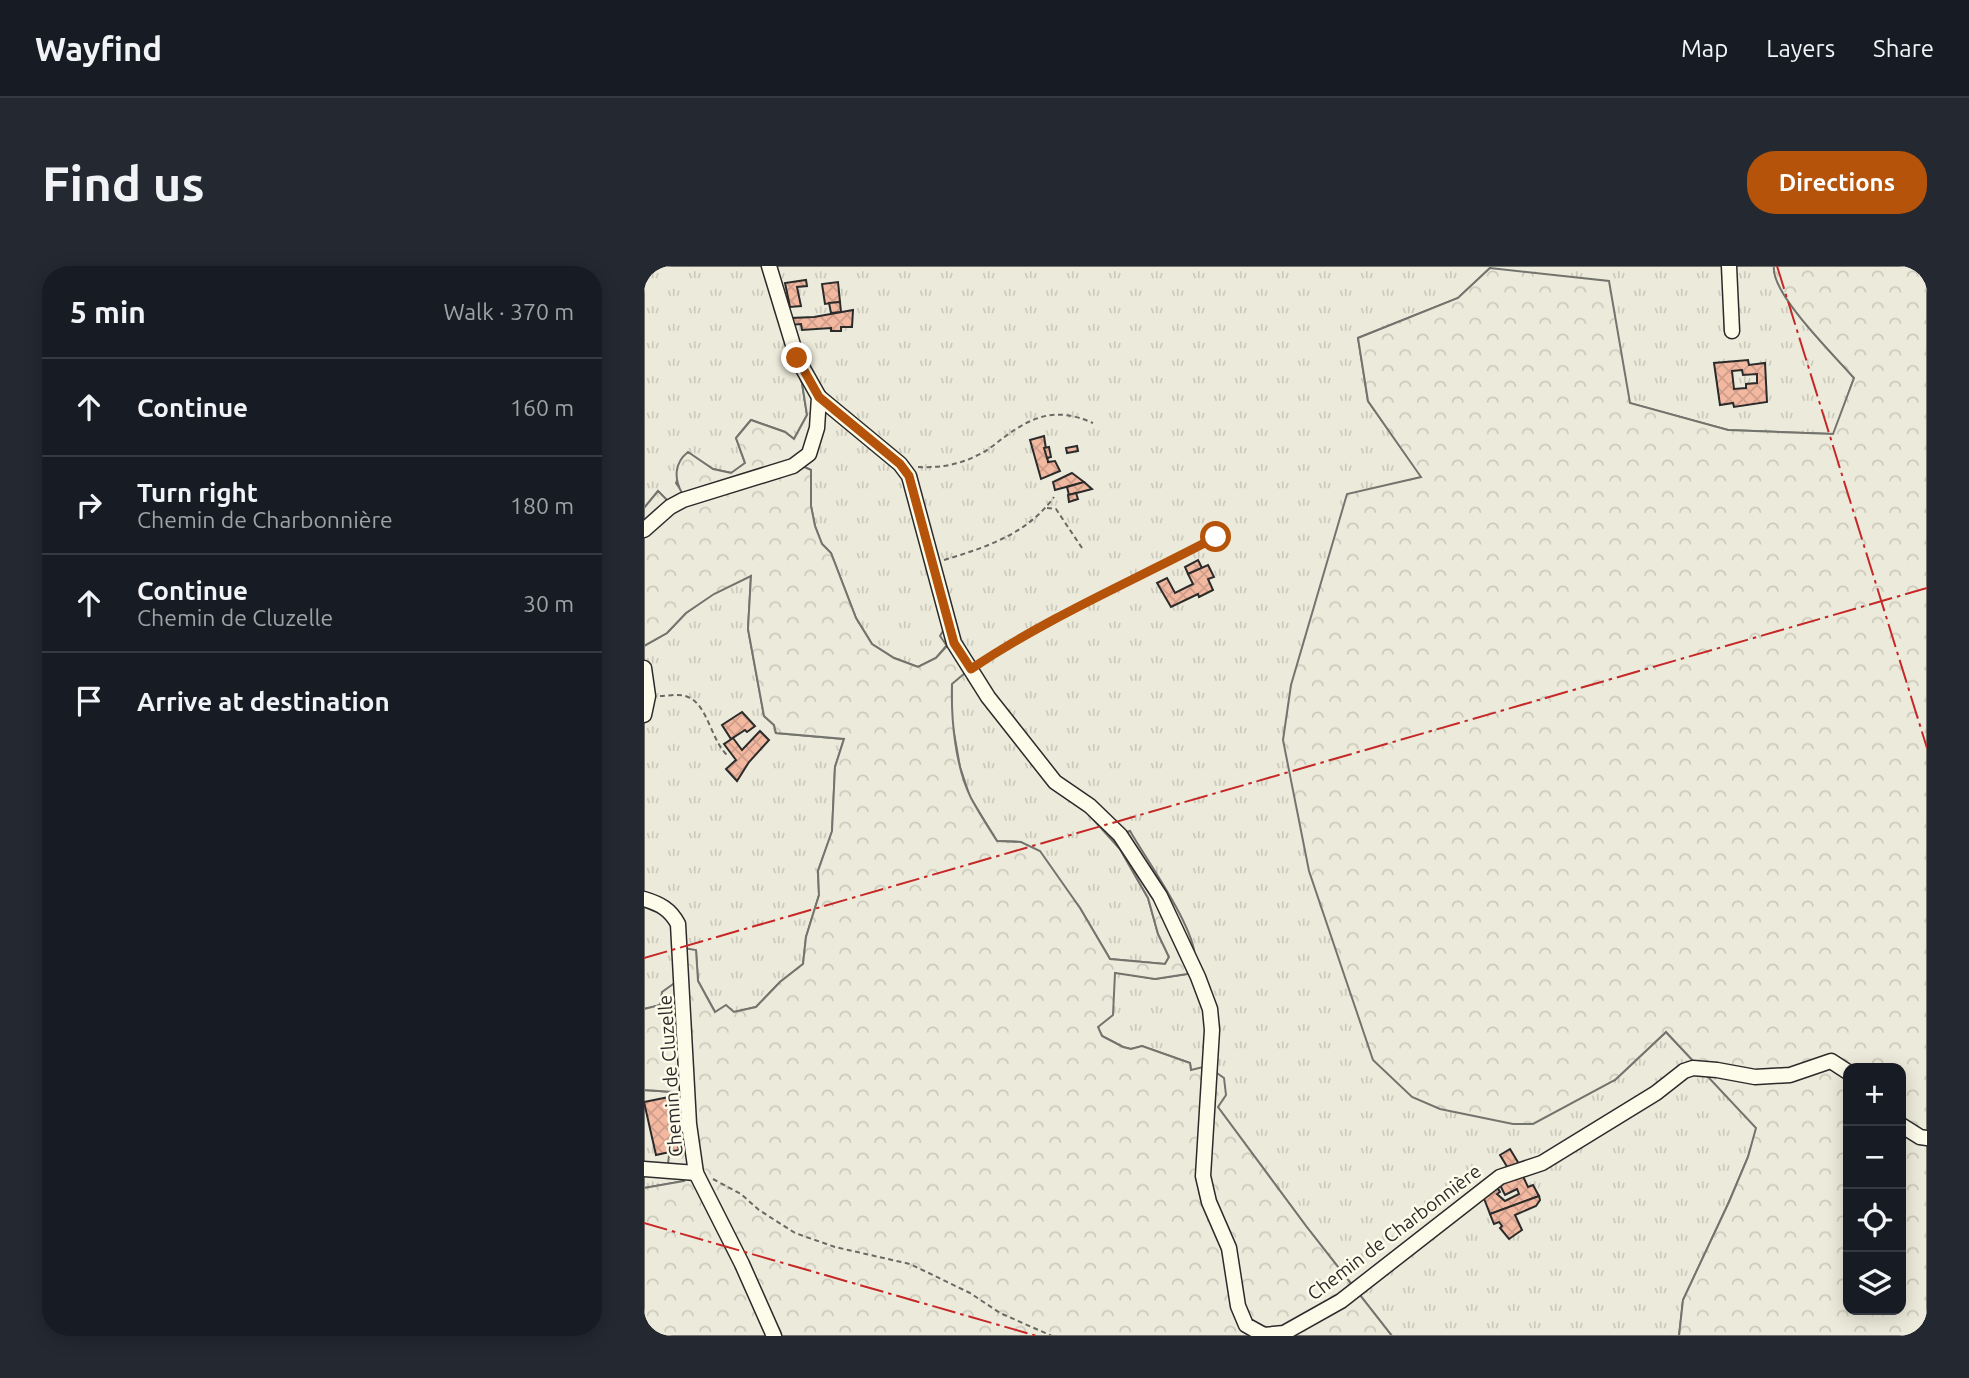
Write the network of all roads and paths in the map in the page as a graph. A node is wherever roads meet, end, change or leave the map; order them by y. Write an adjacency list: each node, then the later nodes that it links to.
1 (769, 266): 4 (street)
2 (1729, 266): 3 (street)
3 (1732, 331)
4 (819, 397): 6 (street, Chemin de Charbonnière); 9 (street)
5 (1093, 423): 6 (path)
6 (900, 464): 12 (street, Chemin de Charbonnière)
7 (1054, 497): 8 (path)
8 (1046, 508): 11 (path); 12 (path)
9 (644, 530)
10 (1216, 537): 14 (path)
11 (1084, 551)
12 (933, 564): 14 (street, Chemin de Charbonnière)
13 (644, 668): 15 (street)
14 (971, 669): 19 (street, Chemin de Charbonnière)
15 (648, 695): 16 (street); 17 (path)
16 (644, 715)
17 (728, 756)
18 (644, 899): 23 (street, Chemin de Cluzelle)
19 (1843, 1067)
20 (1903, 1126): 21 (street)
21 (1927, 1138)
22 (644, 1169): 23 (street)
23 (696, 1173): 24 (street, Chemin de Cluzelle); 25 (path)
24 (774, 1336)
25 (1052, 1336)

